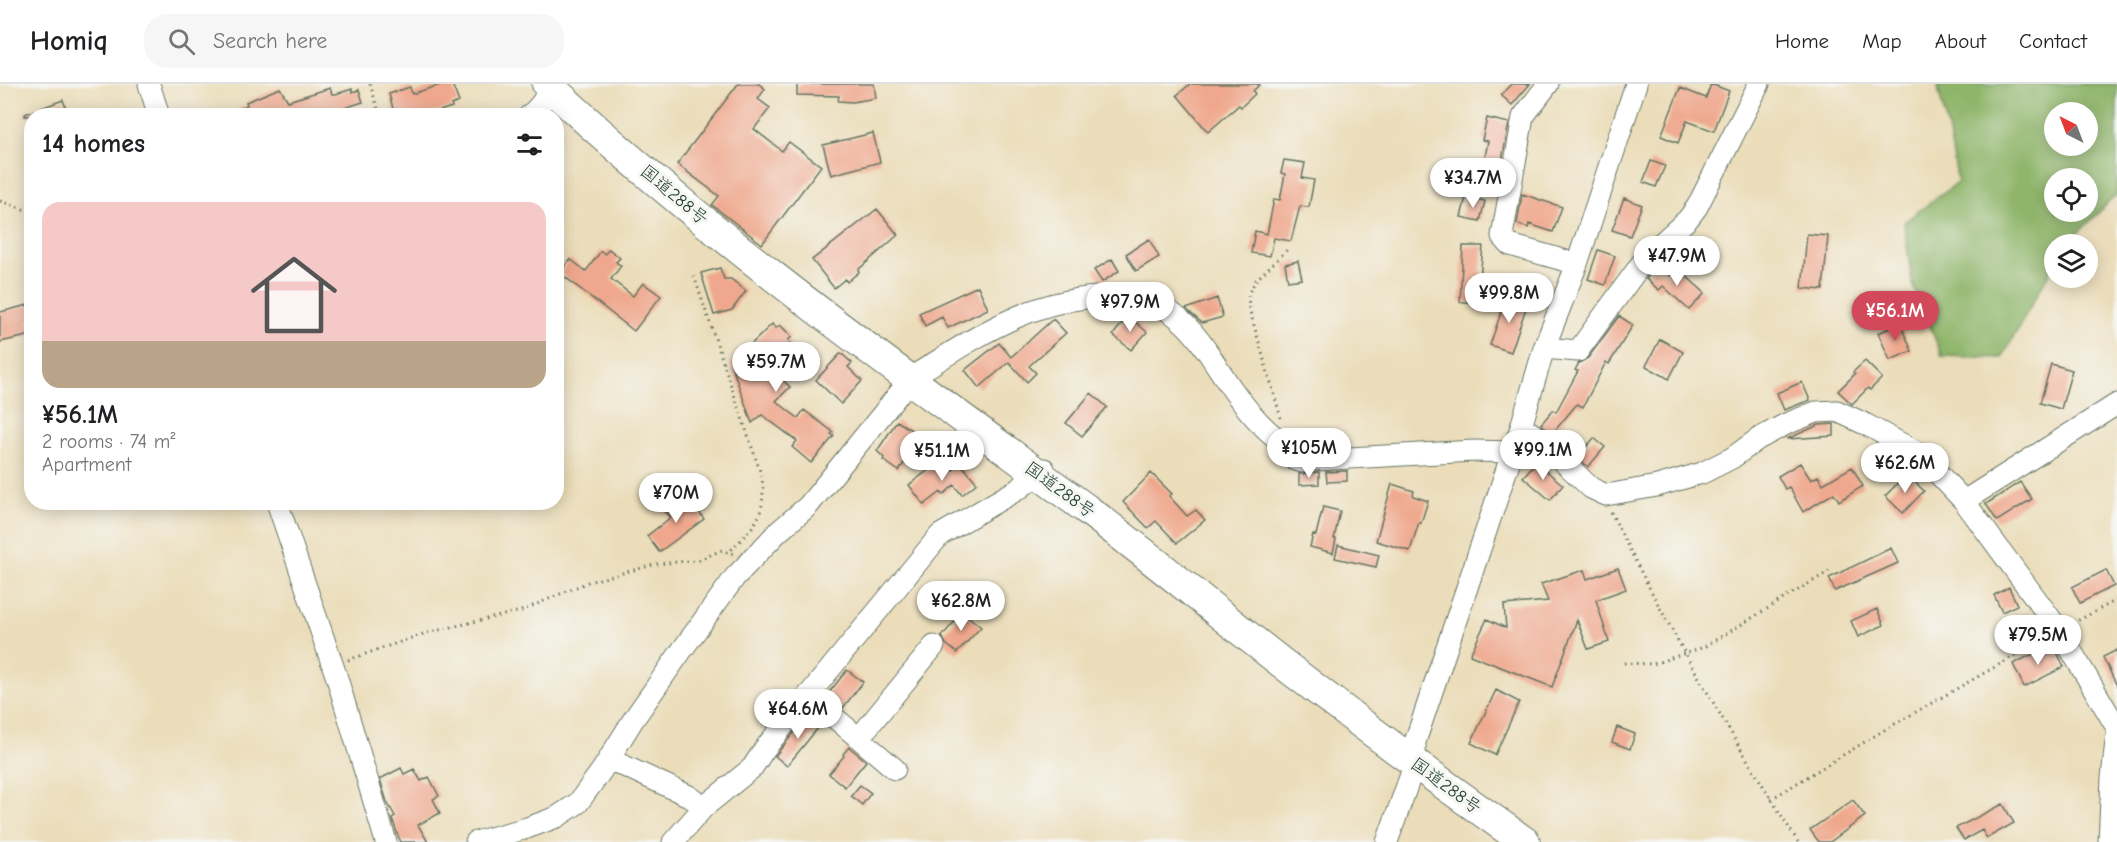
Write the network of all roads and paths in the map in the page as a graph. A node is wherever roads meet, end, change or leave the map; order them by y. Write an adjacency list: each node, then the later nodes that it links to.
1 (149, 84): 7 (street)
2 (370, 84): 8 (path)
3 (552, 84): 9 (street); 16 (highway, 国道288号)
4 (1548, 84): 13 (street)
5 (1636, 84): 13 (street)
6 (1759, 84): 15 (street)
7 (156, 108)
8 (378, 108)
9 (538, 108)
10 (0, 201): 11 (path)
11 (24, 209)
12 (1288, 249): 19 (path)
13 (1577, 264): 15 (street)
14 (694, 276): 25 (path)
15 (1544, 348): 18 (street)
16 (915, 376): 19 (street); 21 (highway, 国道288号); 26 (street)
17 (2117, 404): 23 (street)
18 (1521, 427): 20 (street); 22 (street)
19 (1288, 446): 20 (street)
20 (1511, 452): 37 (street)
21 (1041, 472): 34 (street); 37 (highway, 国道288号)
22 (1606, 495): 23 (street); 31 (path)
23 (1964, 501): 29 (street)
24 (280, 510): 33 (street)
25 (729, 552): 26 (path); 33 (path)
26 (748, 562): 38 (street)
27 (1831, 569): 31 (path)
28 (2117, 600): 29 (path)
29 (2059, 630): 35 (street); 40 (path)
30 (934, 646): 36 (street)
31 (1686, 654): 32 (path); 40 (path)
32 (1624, 663)
33 (333, 665): 42 (street)
34 (808, 695): 36 (street); 41 (street)
35 (2117, 730): 49 (street)
36 (859, 738): 39 (street)
37 (1415, 753): 45 (street); 46 (highway, 国道288号); 47 (highway, 国道288号)
38 (609, 759): 41 (street); 43 (street)
39 (895, 769)
40 (1771, 799): 48 (path)
41 (704, 807): 44 (street)
42 (386, 842)
43 (476, 842)
44 (673, 842)
45 (1387, 842)
46 (1525, 842)
47 (1542, 842)
48 (1798, 842)
49 (2109, 842)

